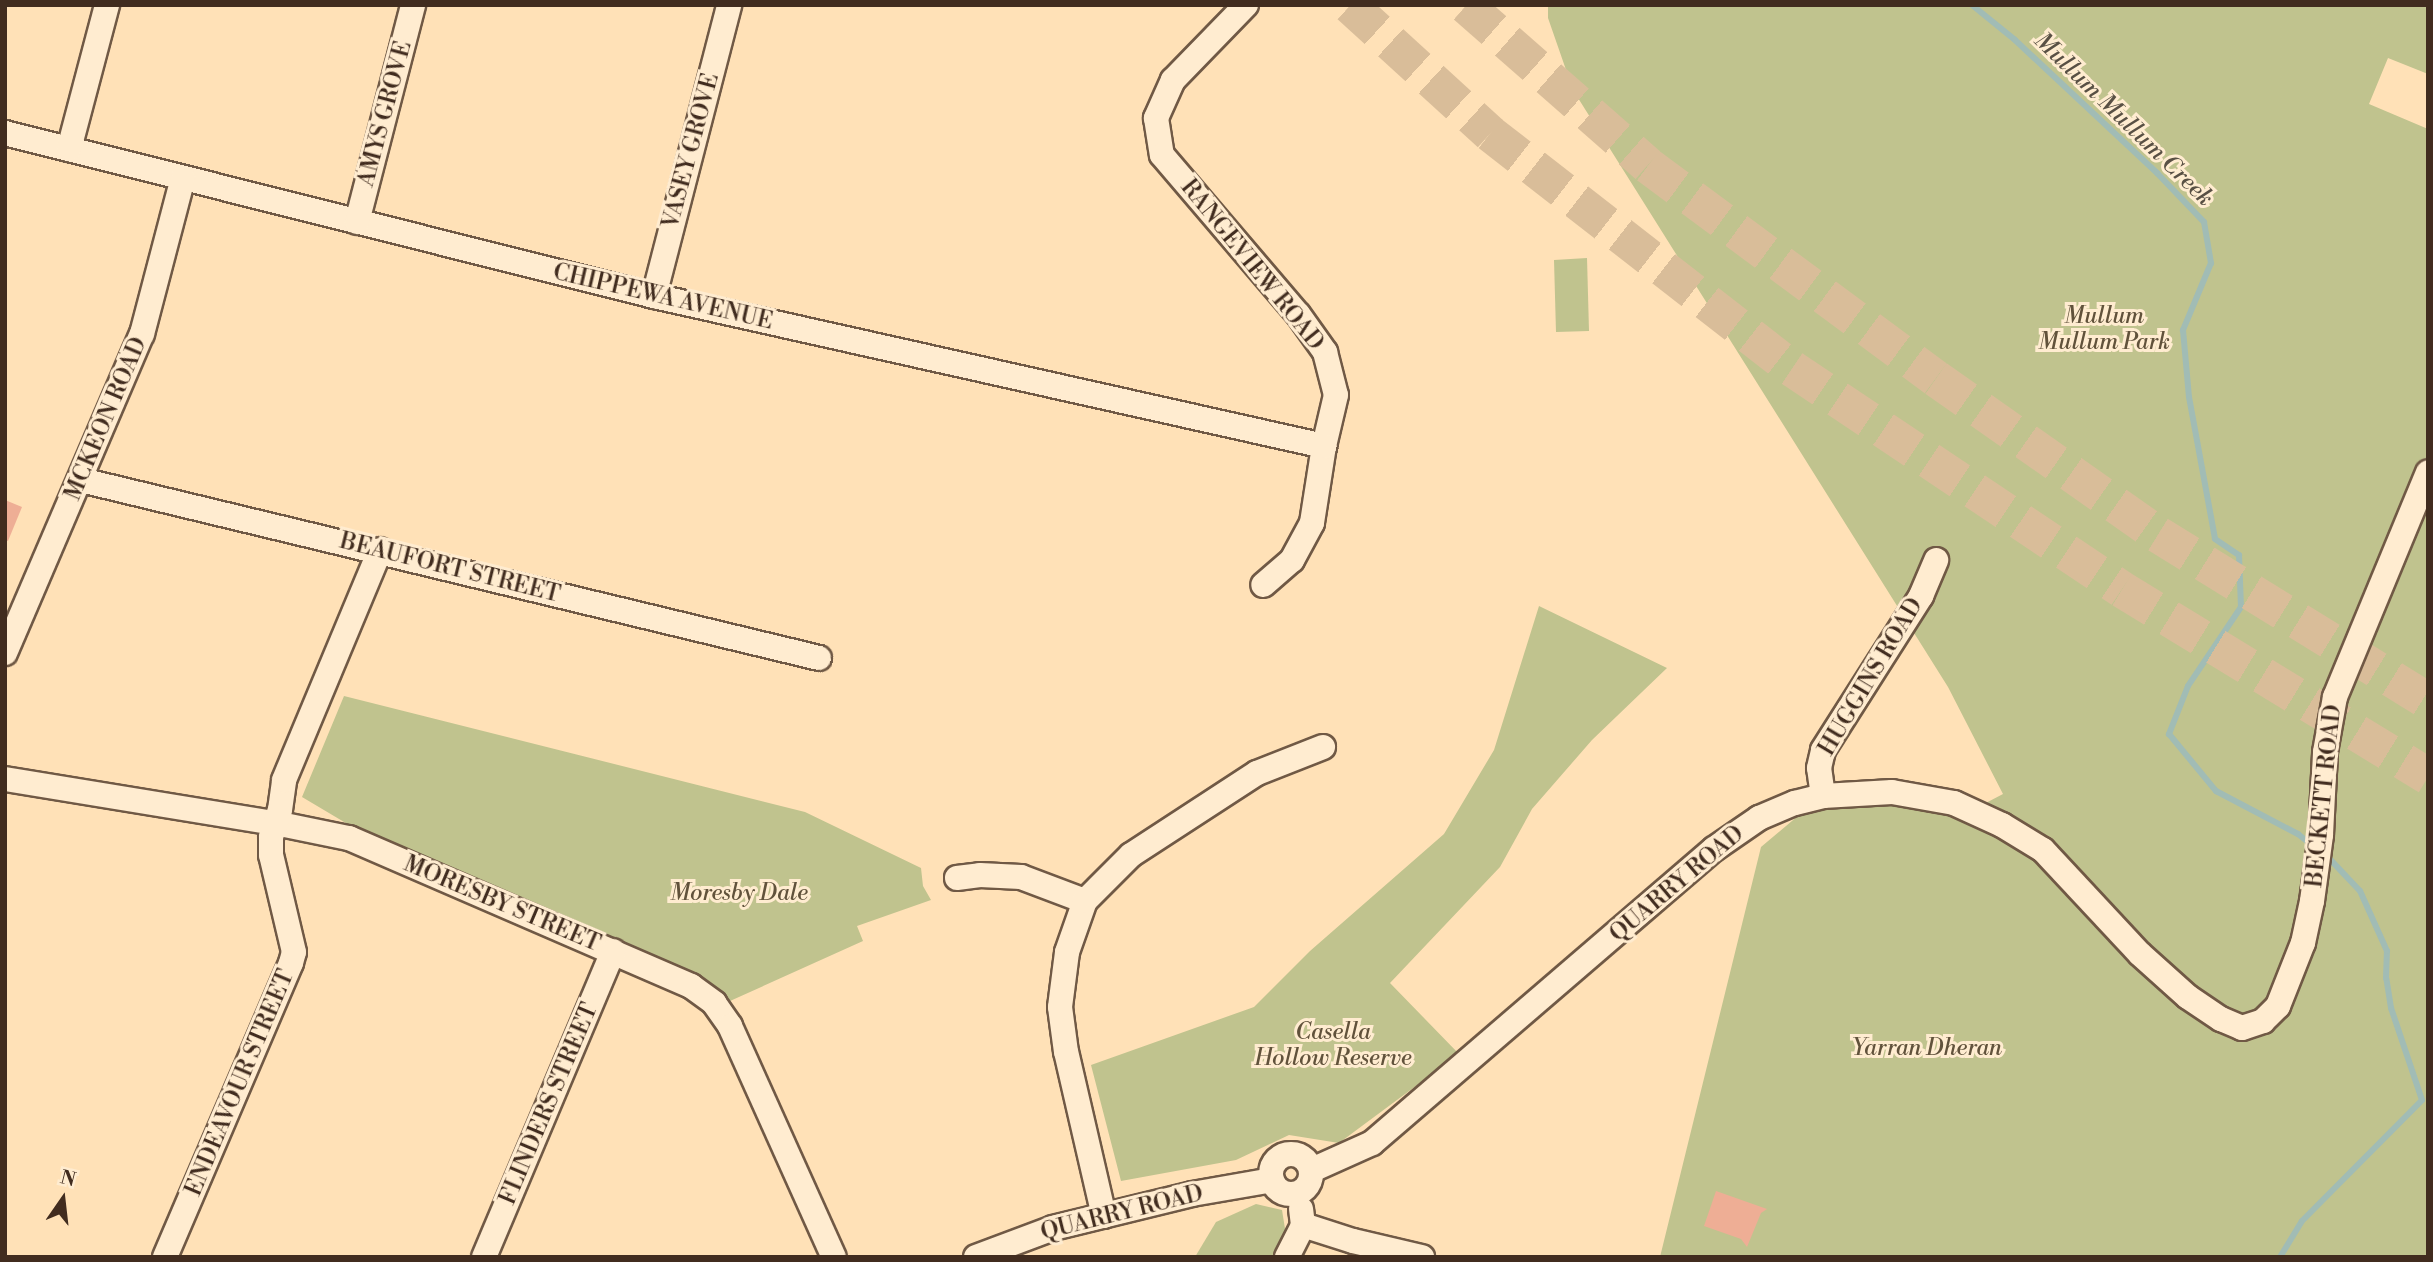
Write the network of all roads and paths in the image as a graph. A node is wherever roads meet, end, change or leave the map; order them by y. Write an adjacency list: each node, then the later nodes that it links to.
1 (107, 5): 6 (street)
2 (413, 5): 8 (street, AMYS GROVE)
3 (729, 5): 9 (street, VASEY GROVE)
4 (1246, 5): 10 (street, RANGEVIEW ROAD)
5 (5, 133): 6 (street, CHIPPEWA AVENUE)
6 (69, 149): 7 (street, CHIPPEWA AVENUE)
7 (183, 178): 8 (street, CHIPPEWA AVENUE); 12 (street, MCKEON ROAD)
8 (357, 222): 9 (street, CHIPPEWA AVENUE)
9 (654, 296): 10 (street, CHIPPEWA AVENUE)
10 (1324, 446): 15 (street, RANGEVIEW ROAD)
11 (2428, 473): 25 (street, BECKETT ROAD)
12 (81, 480): 13 (street, BEAUFORT STREET); 16 (street, MCKEON ROAD)
13 (380, 550): 17 (street, BEAUFORT STREET); 21 (street, ENDEAVOUR STREET)
14 (1936, 560): 20 (street, HUGGINS ROAD)
15 (1263, 585)
16 (5, 653)
17 (819, 658)
18 (1323, 747): 23 (street)
19 (5, 779): 21 (street, MORESBY STREET)
20 (1823, 796): 25 (street, QUARRY ROAD); 26 (street, QUARRY ROAD)
21 (275, 822): 24 (street, MORESBY STREET); 31 (street, ENDEAVOUR STREET)
22 (957, 878): 23 (street)
23 (1085, 901): 29 (street)
24 (613, 951): 32 (street, FLINDERS STREET); 33 (street, MORESBY STREET)
25 (2278, 1006)
26 (1312, 1170): 27 (street); 28 (street)
27 (1272, 1180): 28 (street); 29 (street, QUARRY ROAD)
28 (1300, 1193): 30 (street)
29 (1104, 1216): 34 (street, QUARRY ROAD)
30 (1303, 1225): 35 (street); 36 (street)
31 (165, 1257)
32 (484, 1257)
33 (834, 1257)
34 (976, 1257)
35 (1287, 1257)
36 (1422, 1257)

